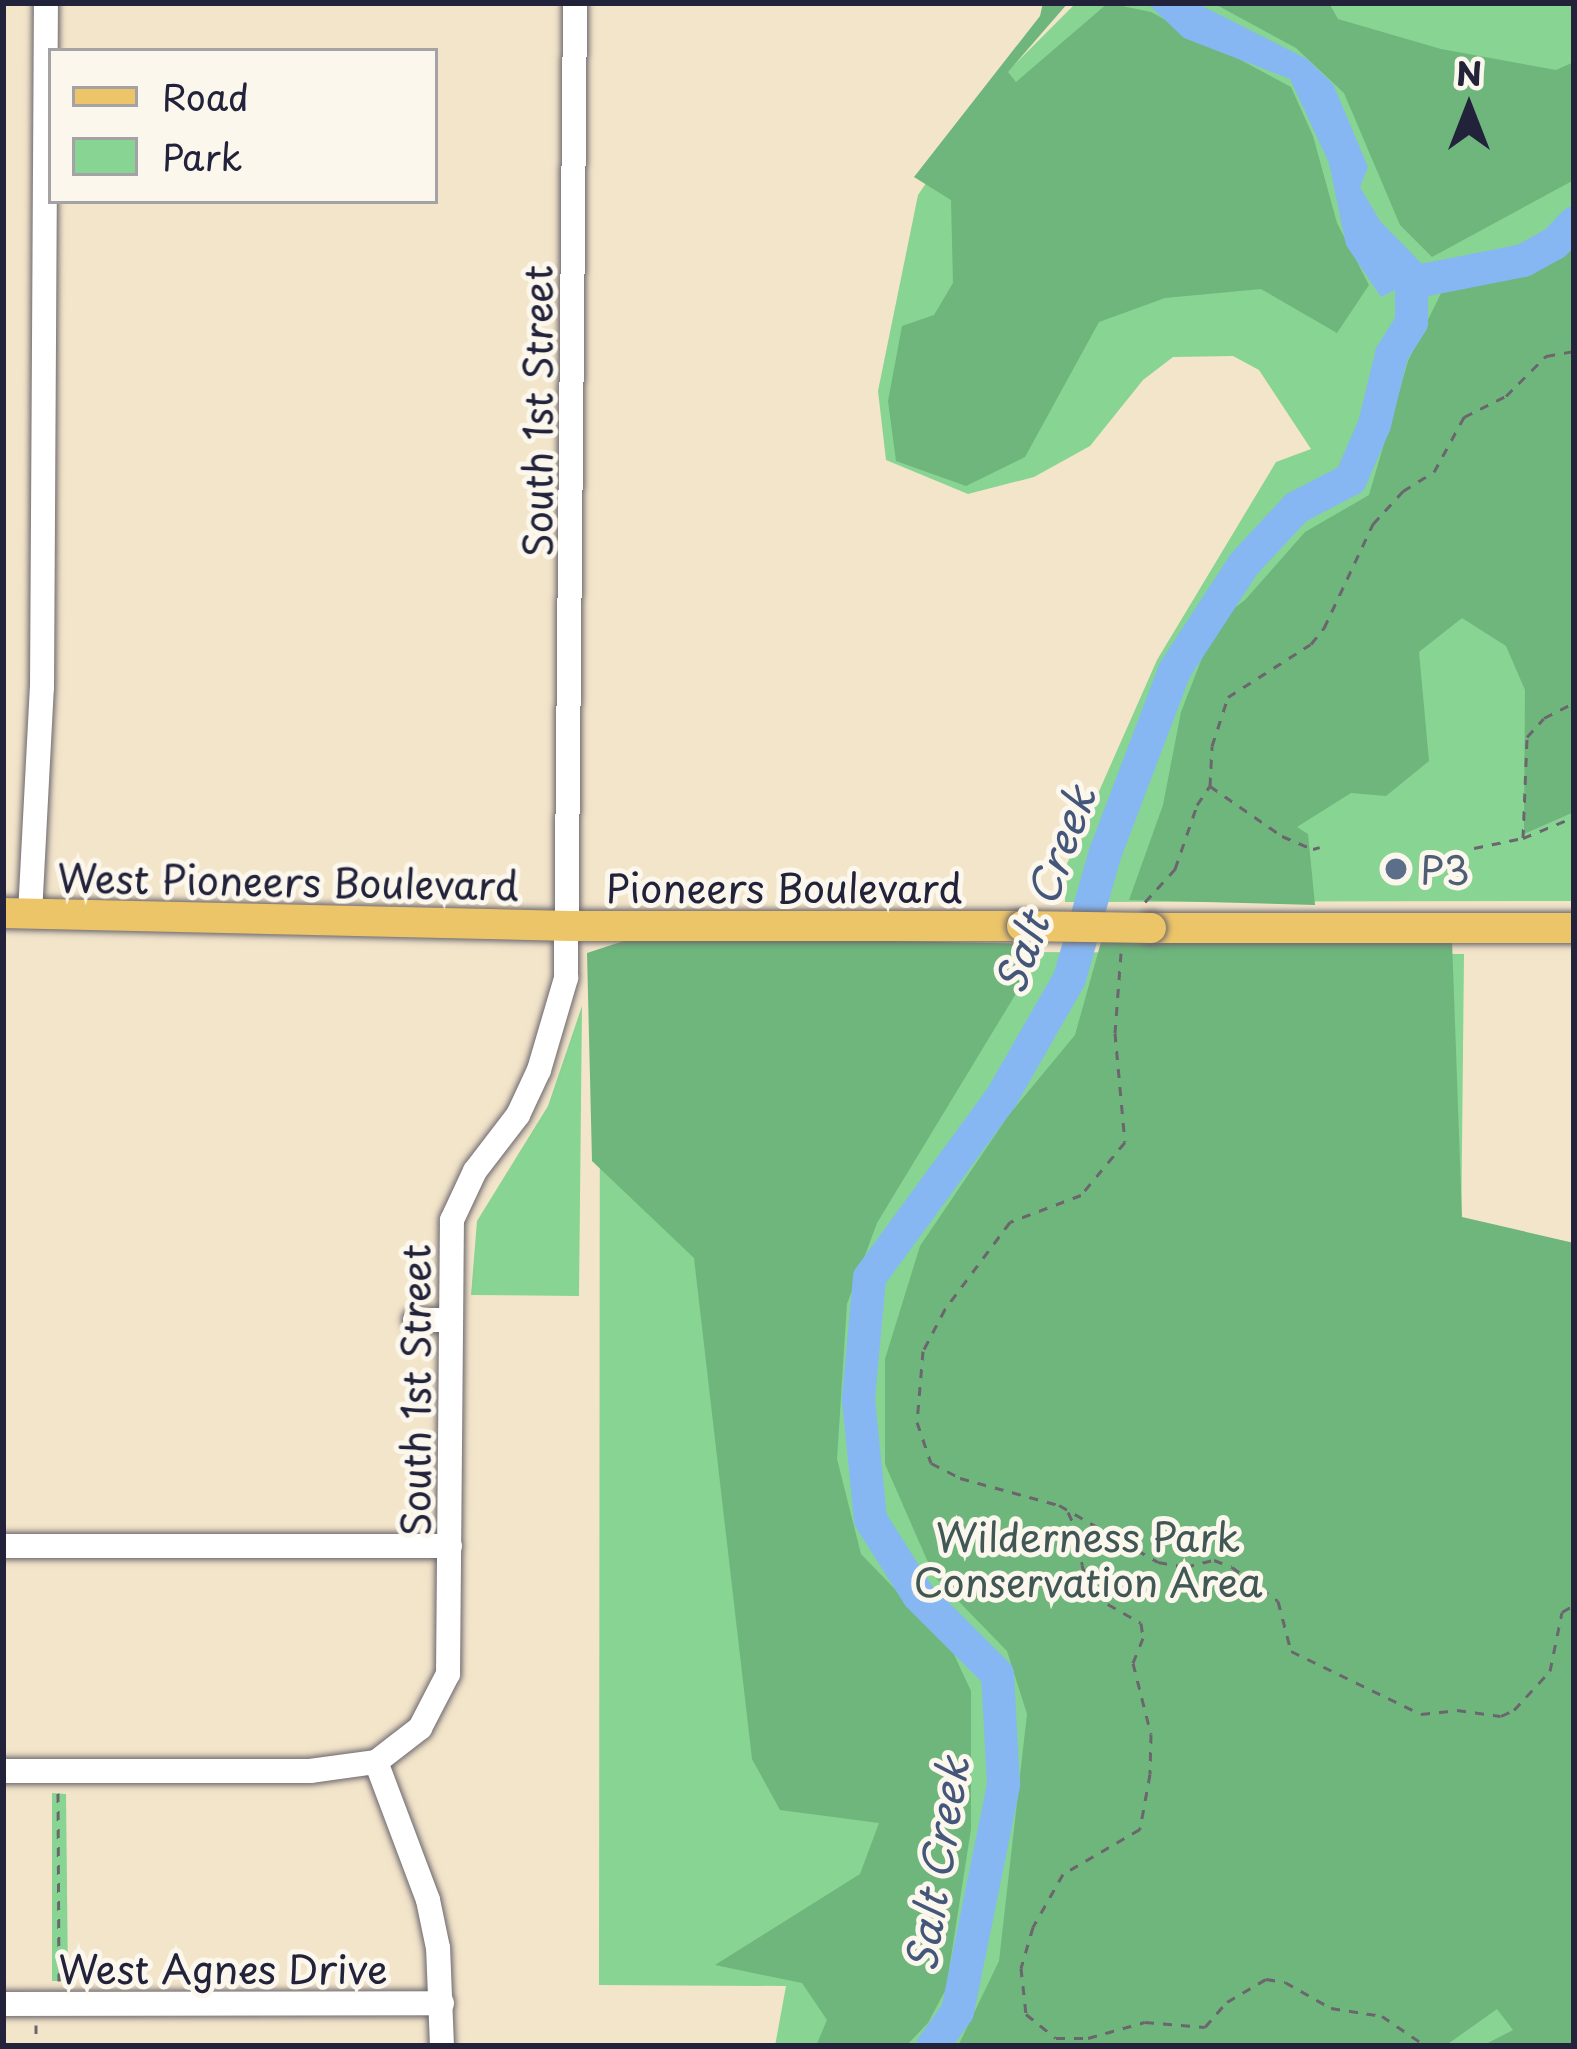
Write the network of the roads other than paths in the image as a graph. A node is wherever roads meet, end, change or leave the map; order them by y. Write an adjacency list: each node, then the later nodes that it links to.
1 (46, 3): 3 (street)
2 (575, 3): 4 (street, South 1st Street)
3 (17, 914): 4 (main road, West Pioneers Boulevard)
4 (571, 926): 5 (main road, Pioneers Boulevard, bridge); 7 (street, South 1st Street)
5 (1574, 928)
6 (415, 1320): 7 (street)
7 (448, 1320): 9 (street, South 1st Street)
8 (3, 1546): 9 (street)
9 (450, 1546): 10 (street, South 1st Street)
10 (376, 1762): 11 (street); 12 (street)
11 (3, 1771)
12 (442, 2003): 13 (street, West Agnes Drive); 14 (street)
13 (3, 2005)
14 (442, 2046)

